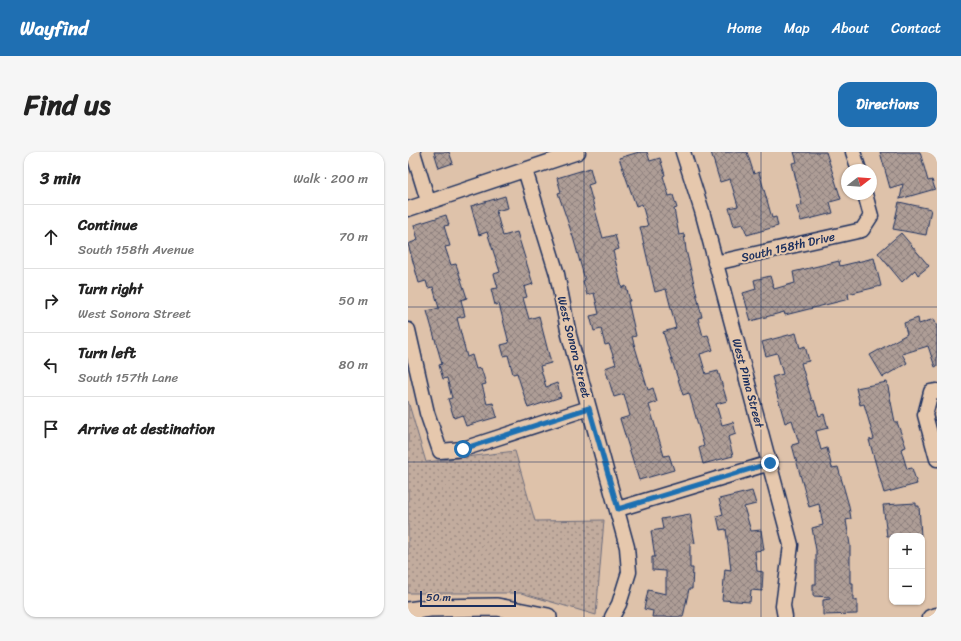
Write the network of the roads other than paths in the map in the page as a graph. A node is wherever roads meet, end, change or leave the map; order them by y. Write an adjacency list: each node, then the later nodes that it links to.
1 (413, 152): 8 (street)
2 (578, 152): 6 (street)
3 (683, 152): 10 (street, West Pima Street)
4 (853, 152): 5 (street)
5 (857, 164)
6 (525, 170): 8 (street); 13 (street, West Sonora Street)
7 (867, 200): 10 (street, South 158th Drive)
8 (428, 201): 9 (street)
9 (408, 209)
10 (715, 263): 15 (street, West Pima Street)
11 (408, 330): 13 (street)
12 (934, 391): 14 (street)
13 (589, 408): 16 (street, West Sonora Street)
14 (937, 459)
15 (770, 463): 16 (street); 21 (street, West Pima Street)
16 (618, 509): 20 (street, West Sonora Street)
17 (408, 610): 19 (street)
18 (937, 615): 22 (street)
19 (548, 617)
20 (612, 617)
21 (785, 617)
22 (930, 617)

